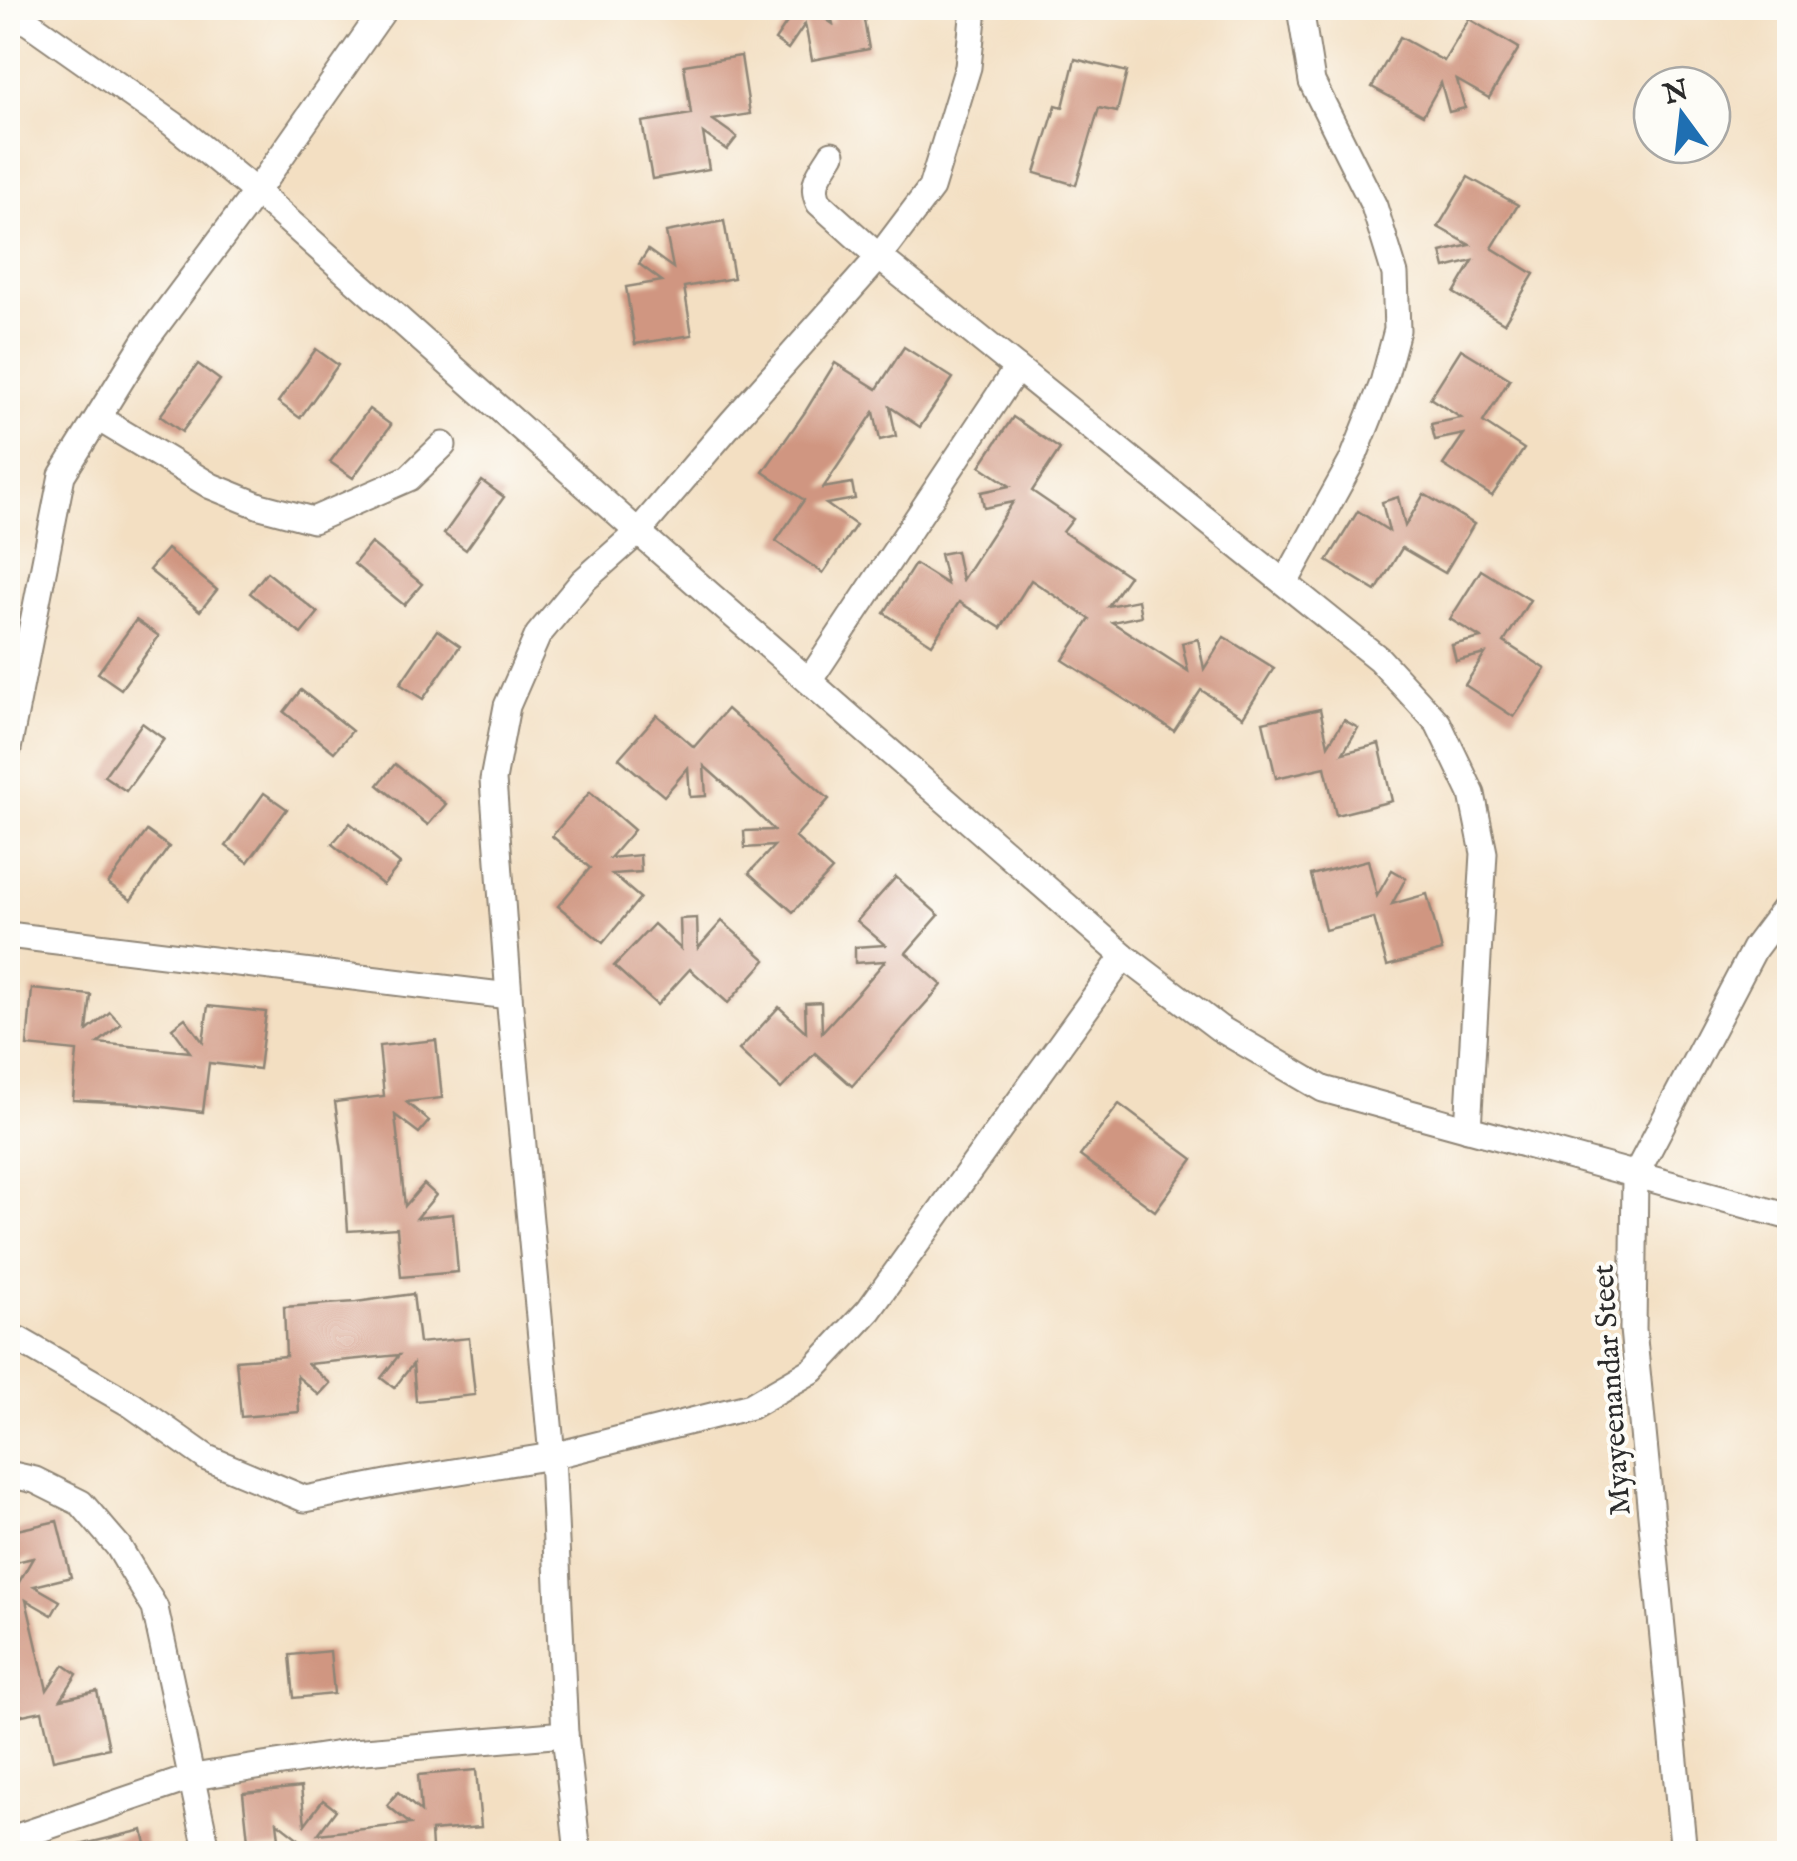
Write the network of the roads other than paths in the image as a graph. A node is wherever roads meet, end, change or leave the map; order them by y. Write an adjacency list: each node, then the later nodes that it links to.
1 (8, 8): 6 (street)
2 (385, 8): 6 (street)
3 (974, 8): 7 (street)
4 (1300, 8): 12 (street)
5 (832, 154): 7 (street)
6 (256, 192): 9 (street); 11 (street)
7 (879, 258): 8 (street); 11 (street)
8 (1017, 368): 12 (street); 13 (street)
9 (98, 418): 10 (street); 14 (street)
10 (443, 445)
11 (638, 532): 13 (street); 18 (street)
12 (1285, 584): 19 (street)
13 (809, 680): 17 (street)
14 (8, 749)
15 (1790, 902): 20 (street, Myayeenandar Steet)
16 (8, 935): 18 (street)
17 (1124, 956): 19 (street); 23 (street)
18 (510, 996): 23 (street)
19 (1468, 1129): 20 (street)
20 (1635, 1176): 21 (street); 30 (street, Myayeenandar Steet)
21 (1790, 1217)
22 (8, 1338): 23 (street)
23 (552, 1456): 25 (street)
24 (8, 1474): 26 (street)
25 (565, 1734): 26 (street); 29 (street)
26 (192, 1777): 27 (street); 28 (street)
27 (8, 1840)
28 (208, 1854)
29 (578, 1854)
30 (1684, 1854)

